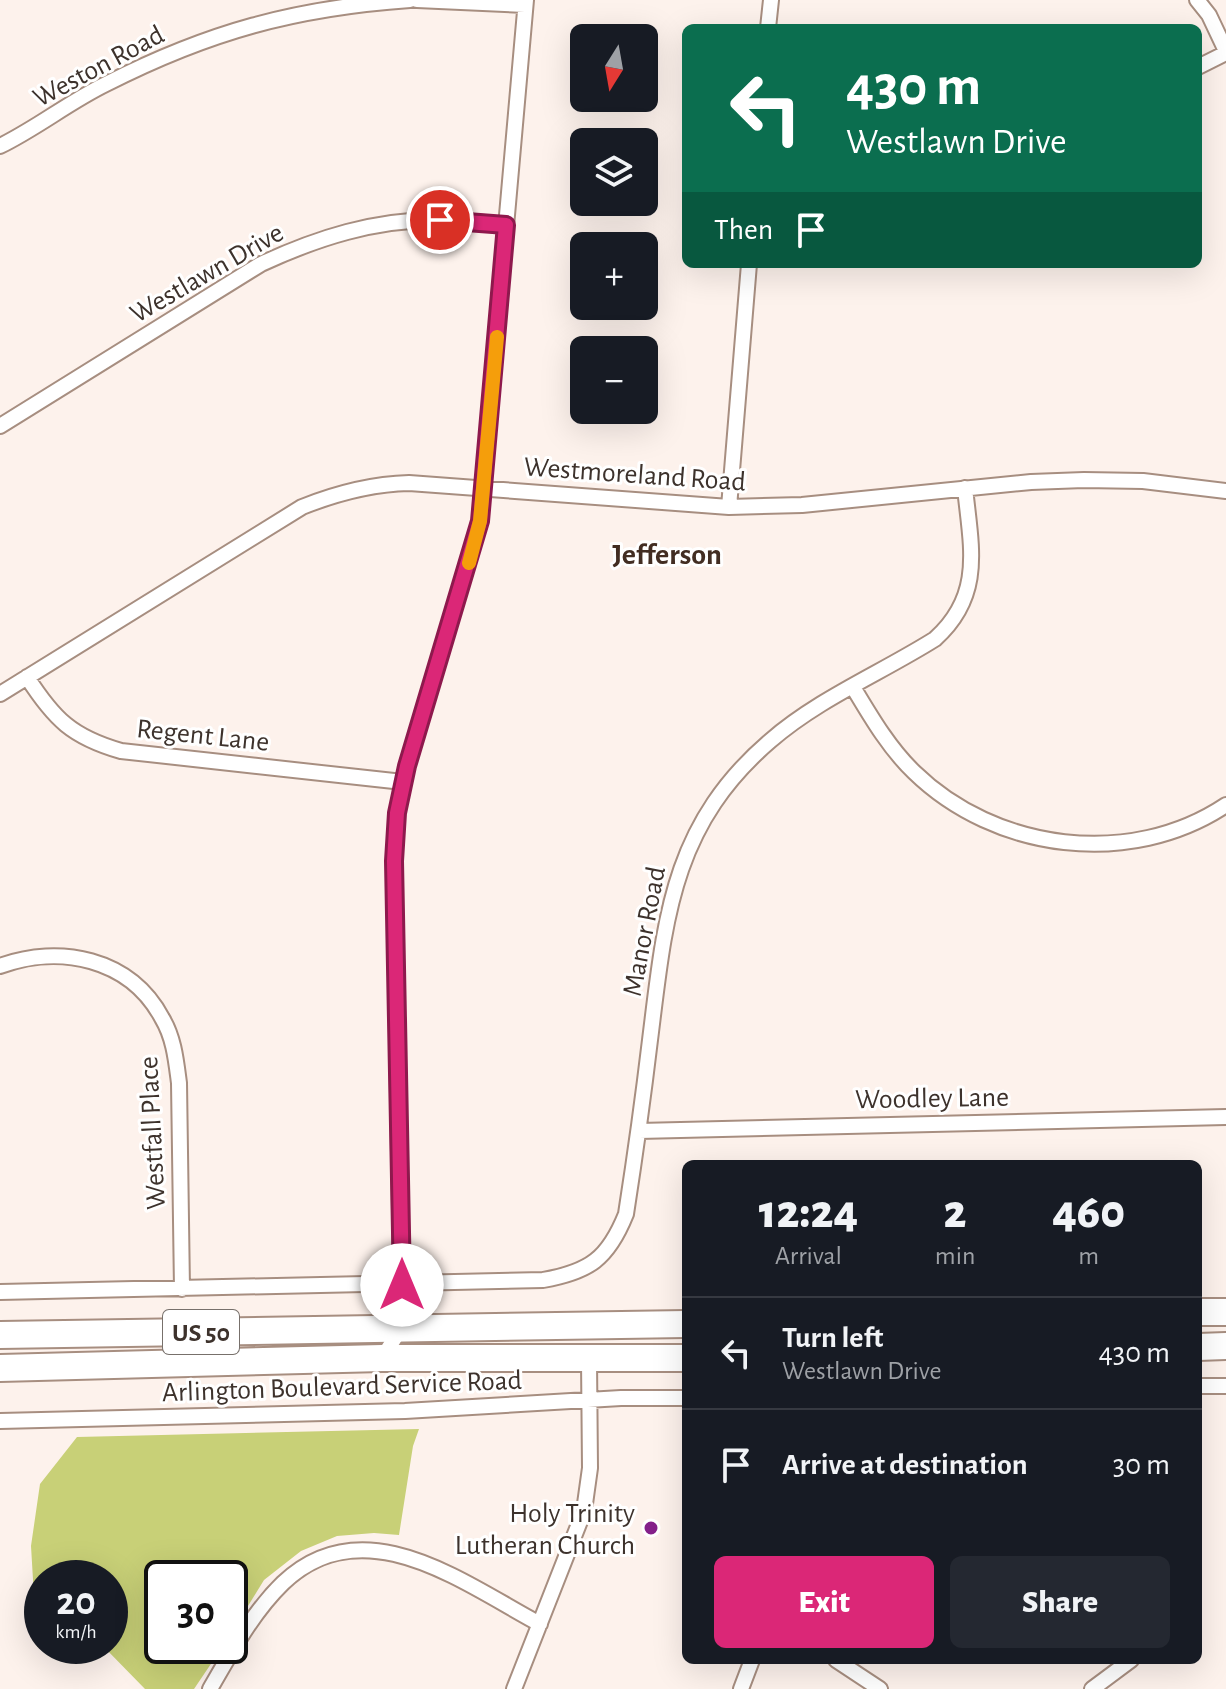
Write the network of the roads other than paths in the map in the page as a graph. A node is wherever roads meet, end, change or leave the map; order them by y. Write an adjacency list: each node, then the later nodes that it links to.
1 (410, 0): 9 (street, Weston Road)
2 (417, 0): 5 (street)
3 (771, 0): 6 (street)
4 (1197, 0): 7 (street)
5 (526, 3): 10 (street)
6 (768, 24)
7 (1226, 52): 8 (street)
8 (1202, 65)
9 (0, 146)
10 (506, 225): 12 (street, Westlawn Drive); 14 (street)
11 (749, 268): 16 (street)
12 (0, 426)
13 (965, 488): 15 (street, Westmoreland Road); 16 (street, Westmoreland Road); 18 (street, Manor Road)
14 (484, 489): 16 (street, Westmoreland Road); 17 (street, Westmoreland Road); 20 (street)
15 (1226, 491)
16 (729, 507)
17 (27, 677): 19 (street, Westmoreland Road); 20 (street, Regent Lane)
18 (853, 687): 21 (street); 24 (street, Manor Road)
19 (0, 694)
20 (403, 782): 25 (street)
21 (1226, 805)
22 (0, 966): 26 (street, Westfall Place)
23 (1226, 1117): 24 (street, Woodley Lane)
24 (639, 1131): 25 (street, Manor Road)
25 (402, 1285): 26 (street); 32 (street)
26 (182, 1289): 27 (street)
27 (0, 1292)
28 (1202, 1312): 29 (highway)
29 (1226, 1312)
30 (682, 1324): 31 (highway, US 50)
31 (641, 1326): 32 (highway, US 50); 38 (highway)
32 (402, 1327): 33 (highway, US 50); 36 (street)
33 (0, 1335)
34 (1226, 1346): 35 (highway)
35 (1202, 1347)
36 (382, 1358): 38 (highway, US 50); 39 (highway, US 50)
37 (682, 1358): 38 (highway, US 50)
38 (589, 1360): 43 (street)
39 (0, 1368)
40 (1202, 1386): 41 (street)
41 (1226, 1386)
42 (682, 1398): 43 (street, Arlington Boulevard Service Road)
43 (588, 1401): 44 (street, Arlington Boulevard Service Road); 45 (street)
44 (0, 1421)
45 (540, 1624): 49 (street); 50 (street)
46 (750, 1664): 51 (street)
47 (842, 1664): 52 (street)
48 (1126, 1664): 53 (street)
49 (210, 1689)
50 (514, 1689)
51 (741, 1689)
52 (880, 1689)
53 (1092, 1689)

